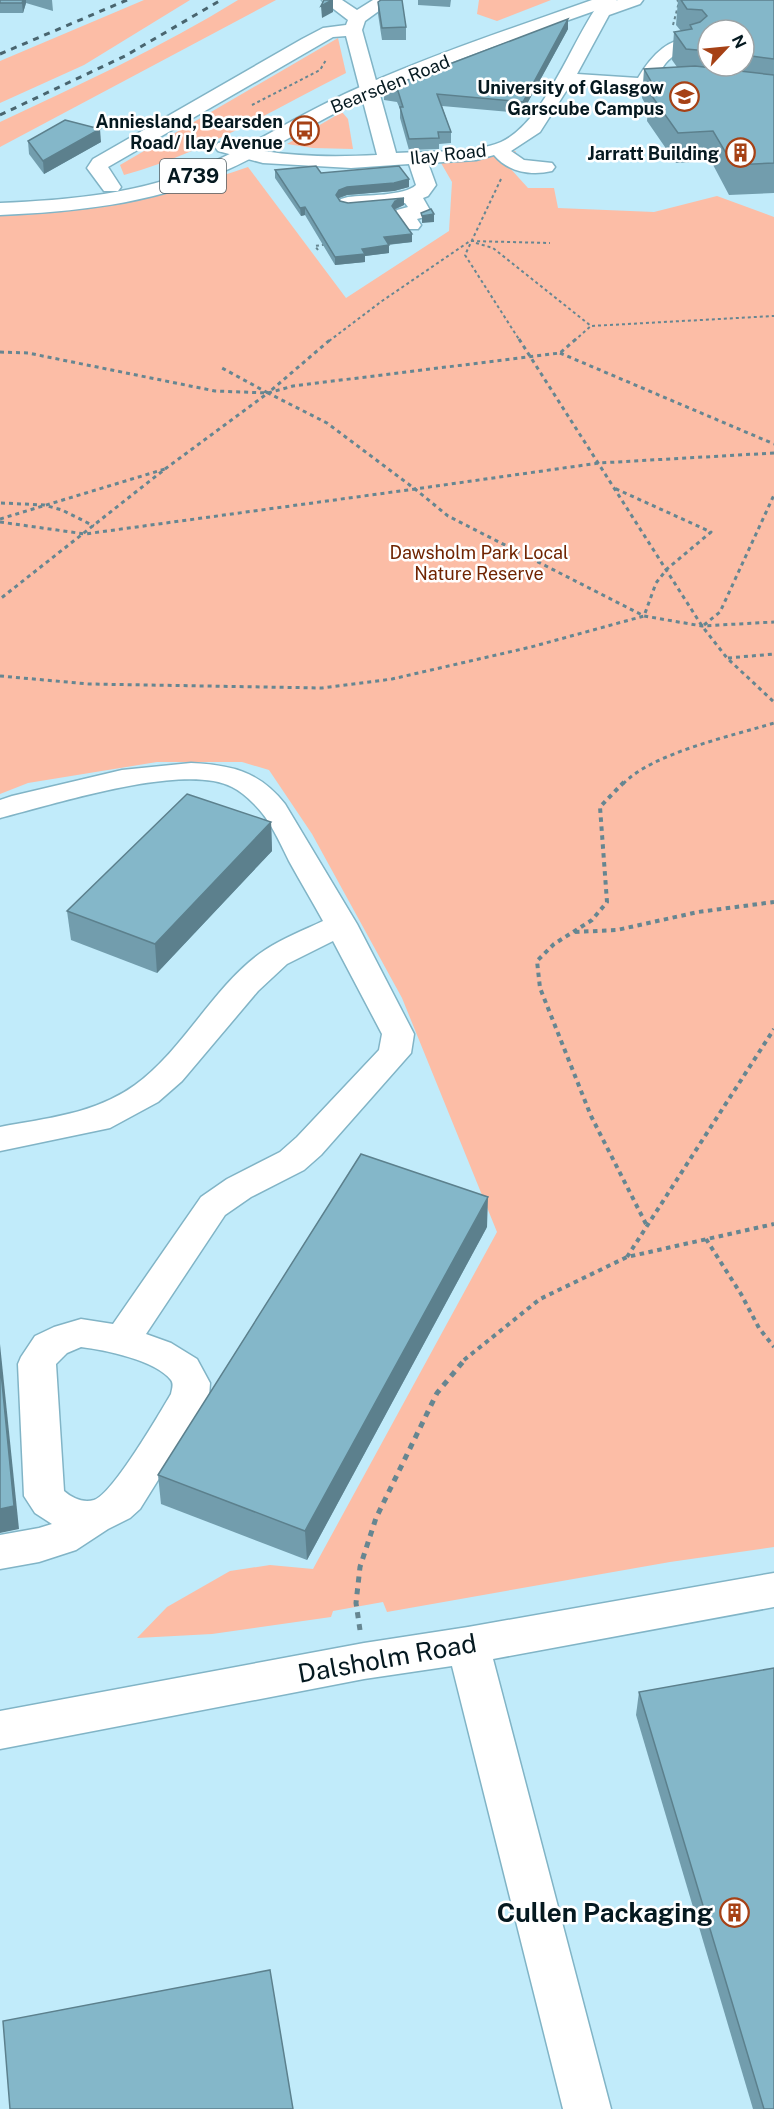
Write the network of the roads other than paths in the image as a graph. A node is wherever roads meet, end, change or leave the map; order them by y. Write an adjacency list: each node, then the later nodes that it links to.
1 (331, 0): 6 (street)
2 (385, 0): 6 (street)
3 (573, 0): 9 (street, Bearsden Road / A739)
4 (608, 0): 9 (street, Bearsden Road / A739)
5 (634, 0): 8 (street, Ilay Road)
6 (355, 24): 9 (street); 18 (street)
7 (693, 44): 10 (street)
8 (565, 79): 10 (street); 14 (street, Ilay Road)
9 (367, 84): 12 (street, Bearsden Road / A739); 13 (street, Bearsden Road / A739); 16 (street)
10 (644, 84): 11 (street)
11 (774, 98)
12 (225, 147): 13 (street, Ilay Road); 18 (street, Bearsden Road / A739)
13 (244, 153): 16 (street, Ilay Road); 22 (street, Bearsden Road / A739)
14 (504, 155): 15 (street, Ilay Road); 17 (street)
15 (416, 158): 16 (street, Ilay Road); 19 (street)
16 (388, 160)
17 (545, 167)
18 (111, 187): 20 (street, Bearsden Road / A739)
19 (406, 196): 21 (street); 23 (street)
20 (0, 198)
21 (348, 203)
22 (0, 209)
23 (411, 225)
24 (0, 809): 25 (street)
25 (341, 924): 26 (street); 27 (street)
26 (0, 1139)
27 (121, 1341): 28 (street); 28 (street)
28 (77, 1513): 29 (street)
29 (0, 1552)
30 (774, 1590): 31 (street, Dalsholm Road)
31 (468, 1645): 32 (street, Dalsholm Road); 33 (street)
32 (0, 1730)
33 (587, 2109)

